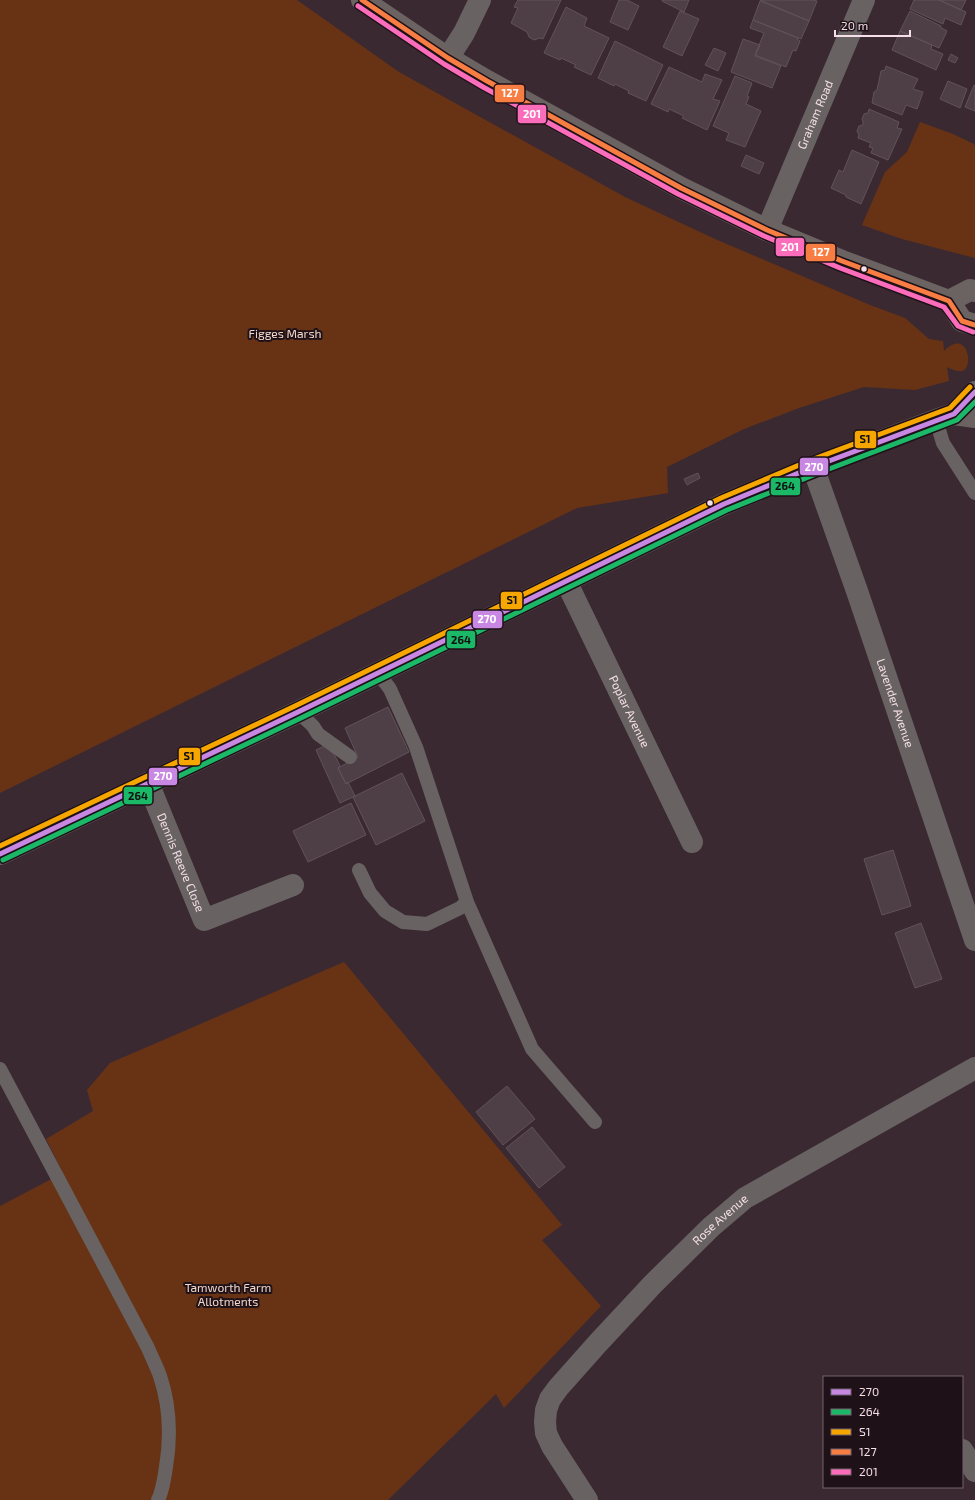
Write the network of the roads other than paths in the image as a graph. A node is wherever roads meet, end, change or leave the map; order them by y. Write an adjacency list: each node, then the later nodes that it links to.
1 (362, 0): 4 (main road)
2 (480, 0): 4 (street)
3 (864, 0): 5 (street, Graham Road)
4 (448, 58): 5 (main road)
5 (767, 230): 7 (main road)
6 (975, 291): 7 (main road)
7 (949, 301): 8 (main road)
8 (975, 325)
9 (975, 392): 10 (main road)
10 (945, 417): 11 (main road); 12 (main road); 13 (lane)
11 (975, 417)
12 (813, 467): 14 (main road); 24 (street, Lavender Avenue)
13 (975, 493)
14 (566, 581): 15 (main road); 19 (street, Poplar Avenue)
15 (378, 673): 16 (main road); 23 (lane)
16 (298, 712): 17 (lane); 18 (main road)
17 (350, 757)
18 (148, 783): 20 (main road); 22 (street, Dennis Reeve Close)
19 (692, 842)
20 (0, 854)
21 (359, 870): 23 (lane)
22 (293, 885)
23 (467, 902): 27 (lane)
24 (975, 940)
25 (975, 1068): 31 (street, Rose Avenue)
26 (0, 1069): 30 (lane)
27 (595, 1122)
28 (963, 1452): 29 (street)
29 (975, 1471)
30 (158, 1500)
31 (587, 1500)

